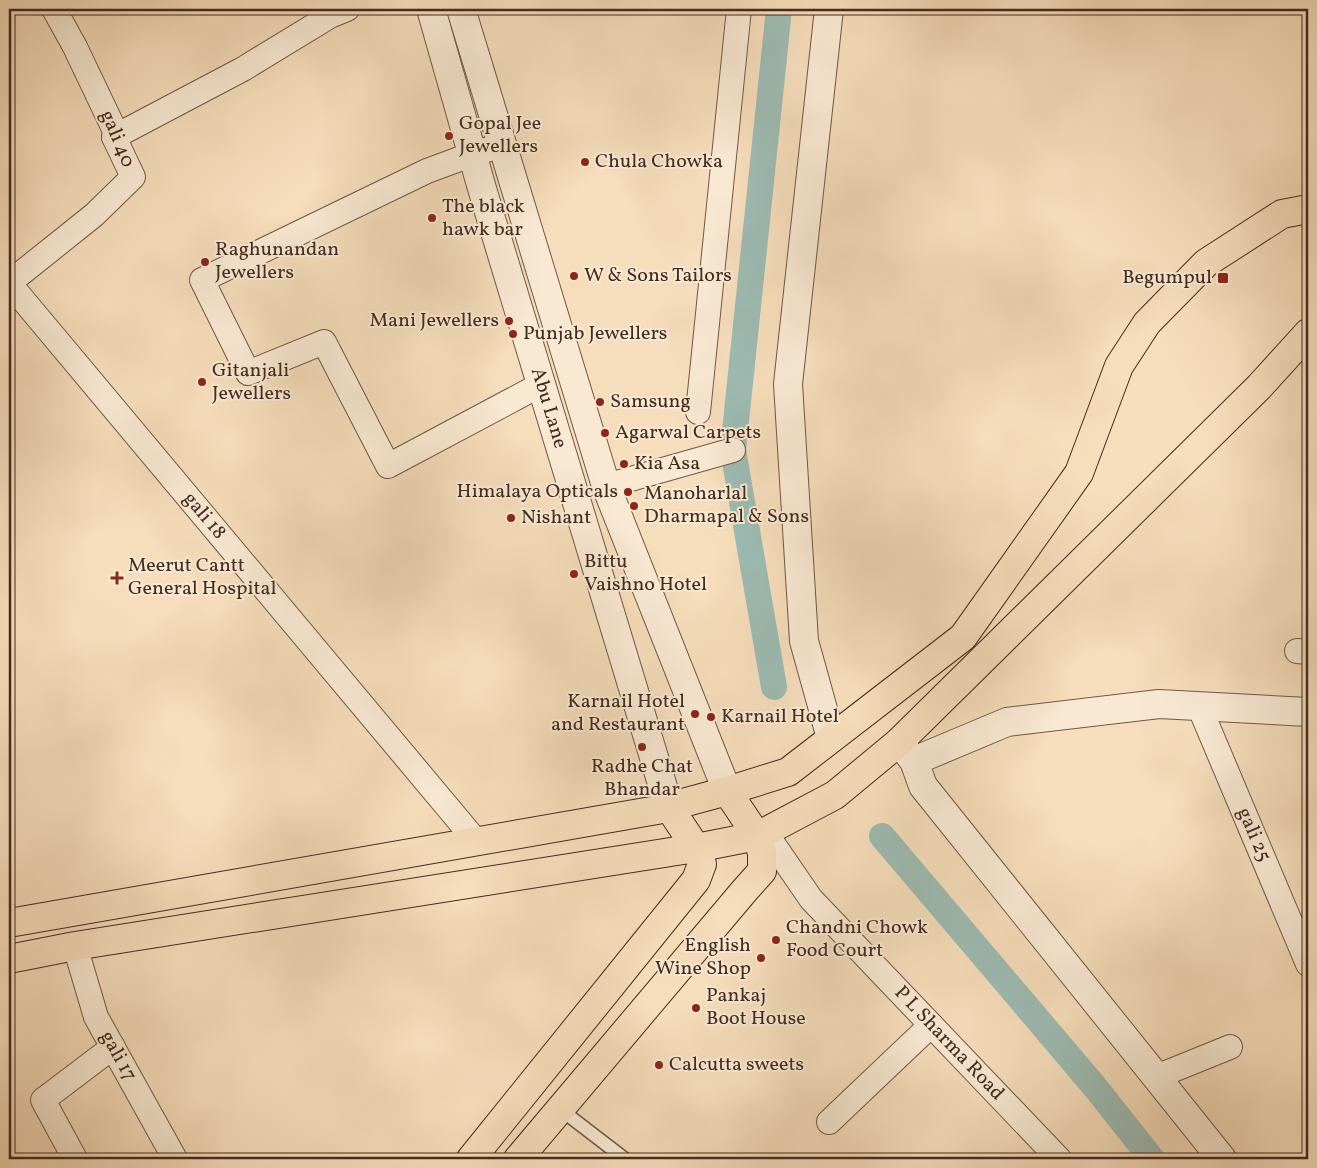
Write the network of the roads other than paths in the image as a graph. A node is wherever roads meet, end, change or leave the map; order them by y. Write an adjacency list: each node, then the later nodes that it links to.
1 (54, 9): 7 (street, gali 40)
2 (347, 9): 7 (street)
3 (431, 9): 9 (street, Abu Lane)
4 (461, 9): 8 (street, Abu Lane)
5 (739, 9): 14 (street)
6 (829, 9): 19 (street)
7 (114, 137): 11 (street, gali 40)
8 (502, 145): 9 (street); 16 (street, Abu Lane)
9 (473, 154): 13 (street, Abu Lane); 13 (street)
10 (1308, 210): 19 (main road)
11 (9, 283): 24 (street, gali 18)
12 (1308, 333): 20 (main road)
13 (542, 384): 22 (street, Abu Lane)
14 (698, 412)
15 (733, 450): 16 (street)
16 (606, 486): 21 (street, Abu Lane)
17 (1199, 706): 18 (street); 20 (street); 29 (street, gali 25)
18 (1308, 712)
19 (831, 738): 21 (main road)
20 (906, 752): 23 (main road); 33 (street)
21 (727, 791): 22 (main road); 23 (main road)
22 (669, 807): 24 (main road); 25 (main road)
23 (761, 834): 25 (main road); 30 (street, P L Sharma Road); 34 (main road)
24 (476, 842): 26 (main road)
25 (696, 848): 27 (main road); 38 (main road)
26 (9, 922)
27 (75, 946): 28 (main road); 31 (street, gali 17)
28 (9, 959)
29 (1308, 964)
30 (931, 1025): 35 (street); 41 (street, P L Sharma Road)
31 (113, 1047): 36 (street); 37 (street, gali 17)
32 (1230, 1047): 33 (street)
33 (1156, 1077): 42 (street)
34 (560, 1109): 39 (main road); 40 (lane)
35 (829, 1122)
36 (75, 1159)
37 (175, 1159)
38 (471, 1159)
39 (518, 1159)
40 (625, 1159)
41 (1060, 1159)
42 (1222, 1159)

